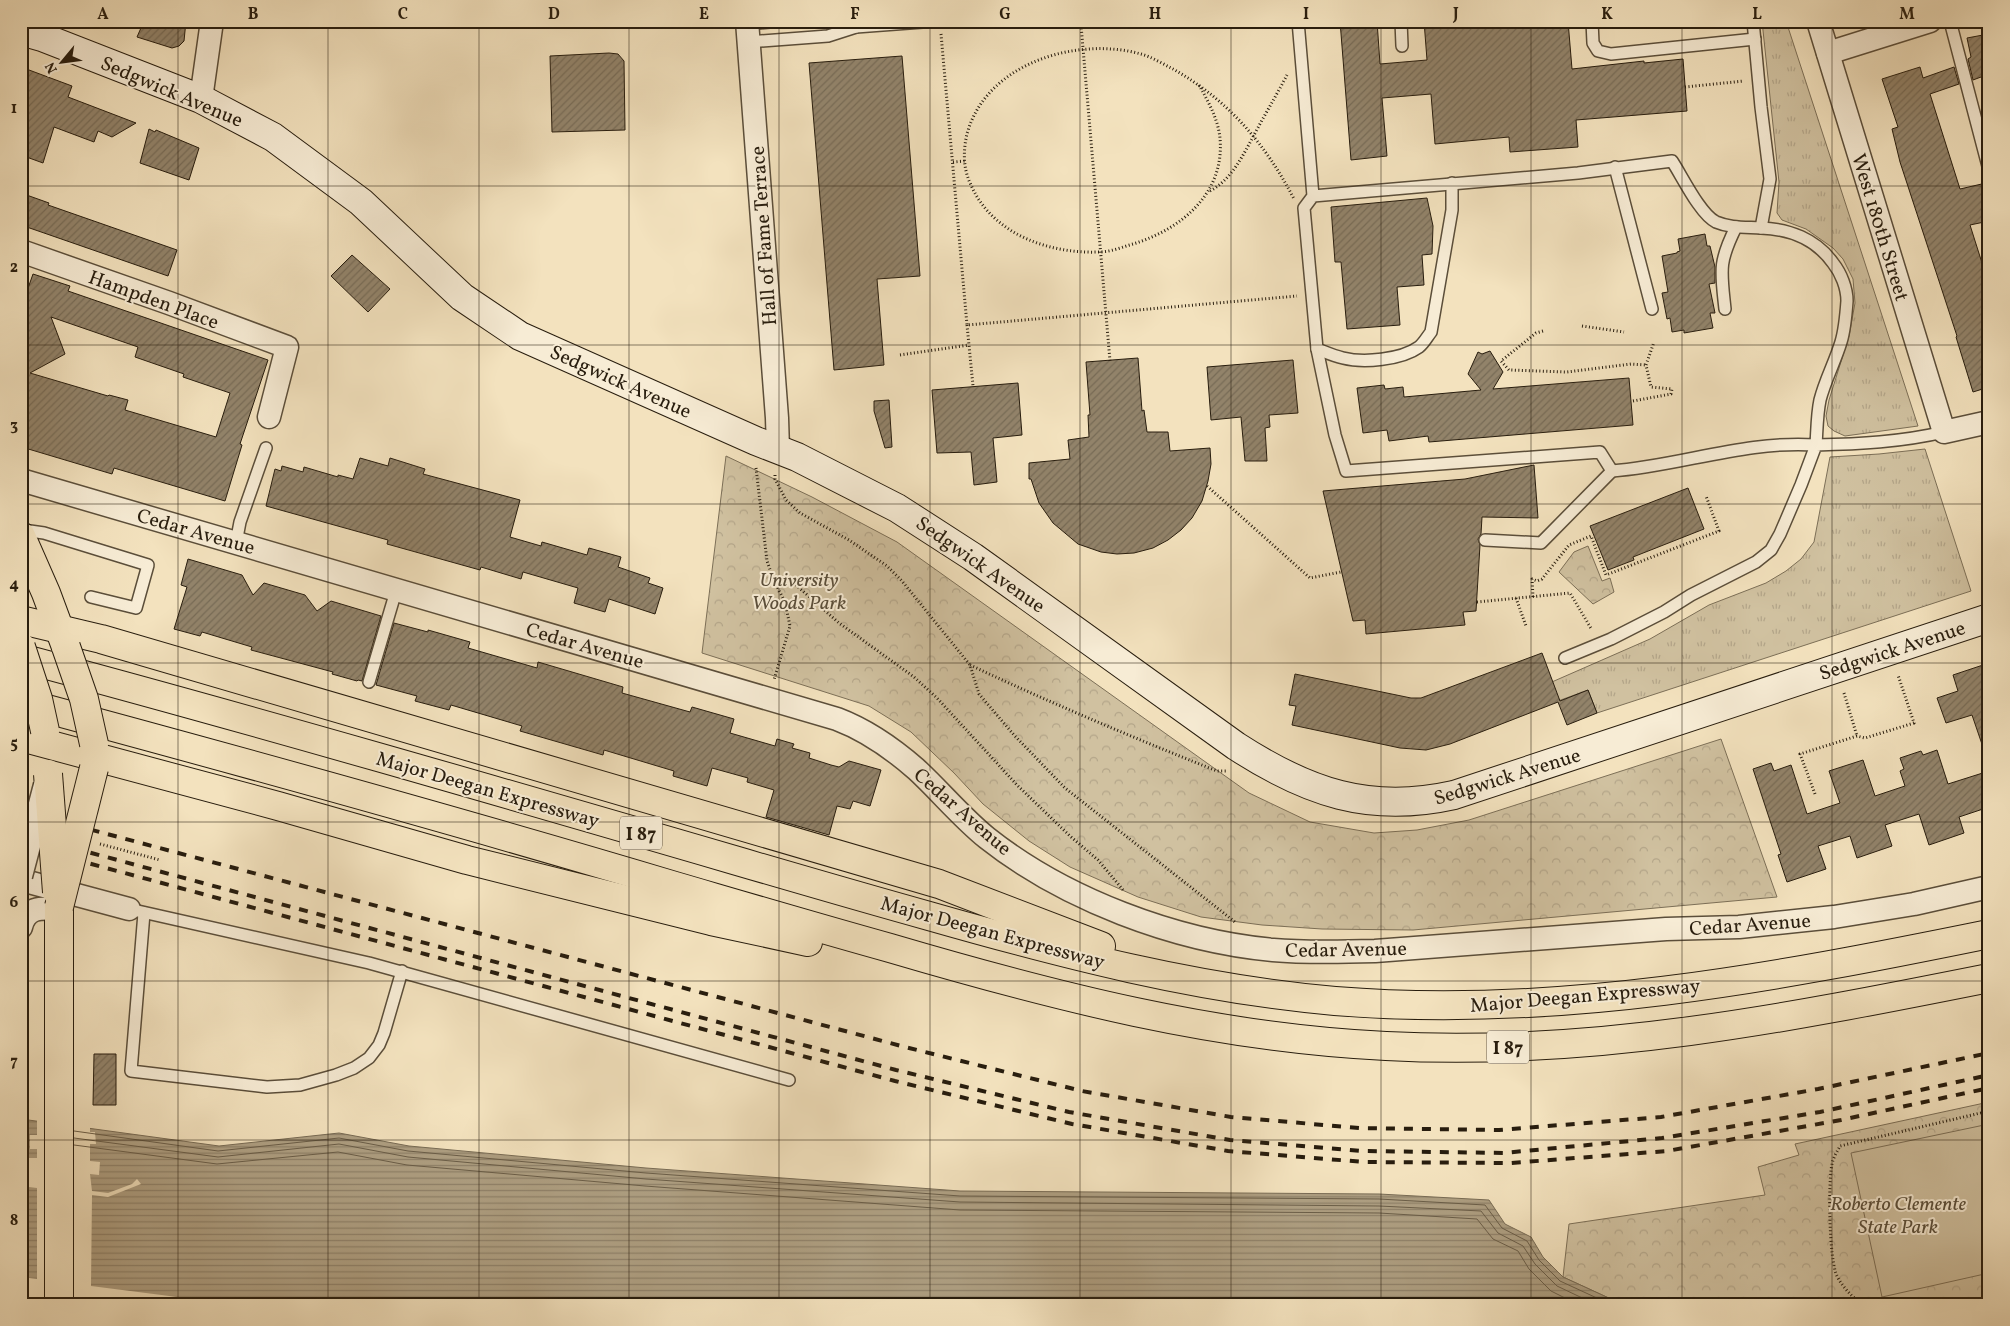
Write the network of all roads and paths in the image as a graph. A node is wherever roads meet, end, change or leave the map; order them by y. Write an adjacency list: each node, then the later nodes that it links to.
1 (212, 21): 26 (street)
2 (781, 21): 15 (lane)
3 (839, 21): 14 (lane)
4 (936, 21): 12 (lane)
5 (1298, 21): 34 (lane)
6 (1401, 21): 19 (lane)
7 (1592, 21): 18 (lane)
8 (1753, 21): 18 (lane)
9 (1818, 21): 21 (street, West 180th Street)
10 (1930, 21): 21 (street)
11 (1950, 21): 31 (lane)
12 (882, 23): 14 (lane)
13 (1081, 25): 20 (path)
14 (856, 27): 15 (lane)
15 (747, 29): 61 (street, Hall of Fame Terrace)
16 (38, 30): 26 (main road, Sedgwick Avenue)
17 (941, 34): 29 (path)
18 (1755, 39): 23 (lane)
19 (1402, 46)
20 (1084, 50): 24 (path); 28 (path); 39 (path)
21 (1828, 52): 58 (street, West 180th Street)
22 (1288, 74): 27 (path)
23 (1758, 79): 25 (path); 37 (lane)
24 (1199, 85): 27 (path); 33 (path)
25 (1685, 87)
26 (201, 99): 61 (main road, Sedgwick Avenue)
27 (1253, 136): 33 (path); 35 (path)
28 (965, 161): 29 (path); 39 (path)
29 (953, 162): 44 (path)
30 (1615, 167): 32 (lane); 36 (lane); 42 (lane)
31 (1989, 170)
32 (1452, 183): 34 (lane); 50 (lane)
33 (1208, 192): 39 (path)
34 (1313, 196): 50 (lane)
35 (1295, 202)
36 (1736, 227): 37 (lane); 41 (lane)
37 (1761, 228): 59 (lane)
38 (21, 251): 56 (street, Hampden Place)
39 (1101, 252): 43 (path)
40 (1303, 296): 43 (path)
41 (1725, 309)
42 (1652, 310)
43 (1106, 312): 44 (path); 52 (path)
44 (967, 325): 49 (path)
45 (1582, 326): 47 (path)
46 (1543, 331): 53 (path)
47 (1624, 332)
48 (1654, 342): 53 (path)
49 (969, 345): 51 (path); 54 (path)
50 (1316, 350): 63 (lane)
51 (900, 355)
52 (1110, 360)
53 (1646, 365): 55 (path)
54 (973, 386)
55 (1633, 401)
56 (269, 417)
57 (1989, 422): 58 (street)
58 (1944, 432): 59 (lane)
59 (1816, 445): 63 (lane); 81 (lane)
60 (266, 448): 69 (lane)
61 (776, 463): 77 (main road, Sedgwick Avenue); 85 (path)
62 (756, 468): 71 (path)
63 (1612, 471): 68 (lane)
64 (21, 480): 69 (street, Cedar Avenue)
65 (1207, 486): 70 (path)
66 (1706, 496): 74 (path)
67 (21, 534): 73 (lane); 80 (main road)
68 (1485, 540)
69 (236, 543): 72 (street, Cedar Avenue)
70 (1341, 572)
71 (774, 581): 87 (path); 101 (path)
72 (396, 590): 88 (lane); 100 (street, Cedar Avenue)
73 (91, 597)
74 (1533, 597): 75 (path); 81 (path)
75 (1516, 598): 76 (path); 79 (path)
76 (1477, 602)
77 (1989, 618)
78 (21, 620): 80 (main road)
79 (1526, 626)
80 (63, 638): 93 (main road, bridge); 110 (main road)
81 (1599, 644): 84 (lane)
82 (21, 647): 92 (main road, bridge)
83 (21, 658): 110 (main road, Major Deegan Expressway / I 87)
84 (1566, 658)
85 (970, 666): 94 (path); 104 (path)
86 (1898, 675): 91 (path)
87 (774, 680)
88 (369, 682)
89 (1844, 693): 91 (path)
90 (21, 702): 109 (main road, Major Deegan Expressway / I 87)
91 (1857, 736): 95 (path)
92 (41, 748): 93 (main road); 98 (street, bridge); 102 (main road, bridge)
93 (94, 756): 102 (main road, bridge); 109 (main road)
94 (1226, 770)
95 (1815, 794)
96 (100, 844): 97 (path)
97 (160, 860)
98 (21, 876)
99 (21, 880): 103 (street)
100 (1989, 887)
101 (1126, 892)
102 (59, 908): 105 (street); 113 (main road)
103 (137, 911): 107 (lane); 107 (lane)
104 (1240, 926)
105 (21, 927)
106 (1988, 934): 110 (main road, Major Deegan Expressway / I 87)
107 (402, 971): 111 (lane)
108 (1989, 978): 109 (main road, Major Deegan Expressway / I 87)
109 (1028, 987)
110 (1264, 993)
111 (789, 1080)
112 (1989, 1111): 114 (path)
113 (59, 1305)
114 (1862, 1305)

